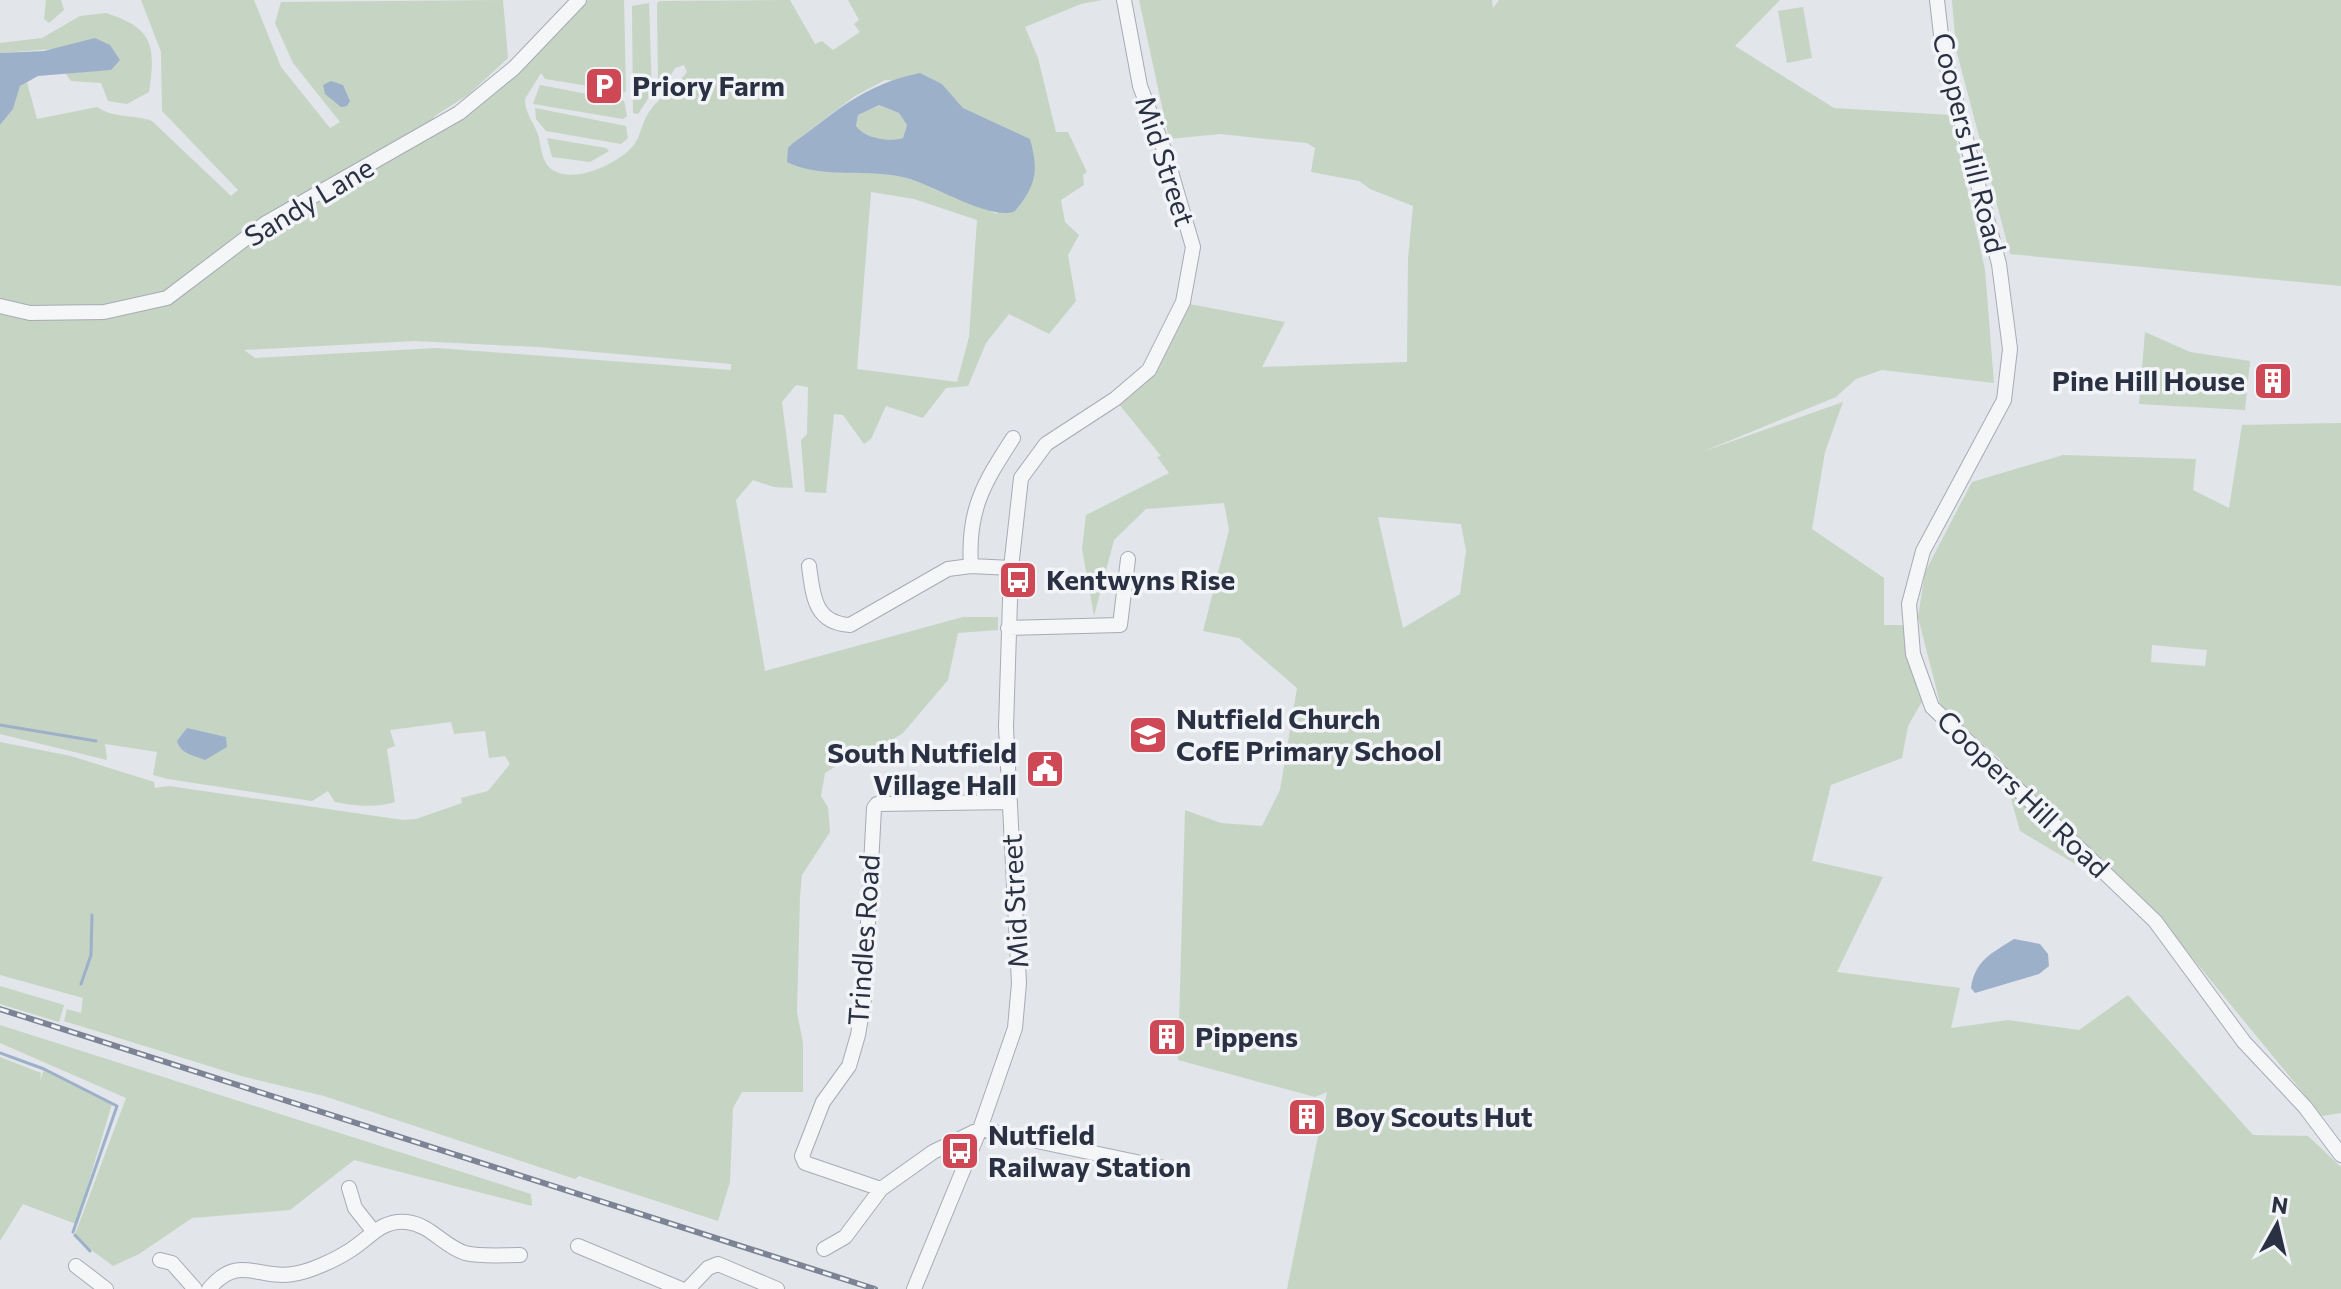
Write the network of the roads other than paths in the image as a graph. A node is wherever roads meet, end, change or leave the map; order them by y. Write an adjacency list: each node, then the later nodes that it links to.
1 (579, 0): 4 (street, Sandy Lane)
2 (1124, 0): 9 (street, Mid Street)
3 (1937, 0): 13 (street, Coopers Hill Road)
4 (0, 306)
5 (1013, 438): 8 (street)
6 (1128, 559): 10 (street)
7 (809, 566): 8 (street)
8 (971, 566): 9 (street)
9 (1011, 568): 10 (street, Mid Street)
10 (1008, 628): 11 (street, Mid Street)
11 (1010, 802): 12 (street, Mid Street); 16 (street, Trindles Road)
12 (980, 1129): 14 (street); 16 (street); 29 (street, Mid Street)
13 (2341, 1155)
14 (1179, 1171)
15 (349, 1188): 17 (street)
16 (881, 1189): 19 (street)
17 (374, 1232): 20 (street); 25 (street)
18 (578, 1246): 26 (street)
19 (824, 1249)
20 (520, 1255)
21 (166, 1261): 24 (street)
22 (76, 1266): 23 (street)
23 (106, 1289)
24 (195, 1289)
25 (209, 1289)
26 (681, 1289)
27 (688, 1289): 28 (street)
28 (777, 1289)
29 (914, 1289)

